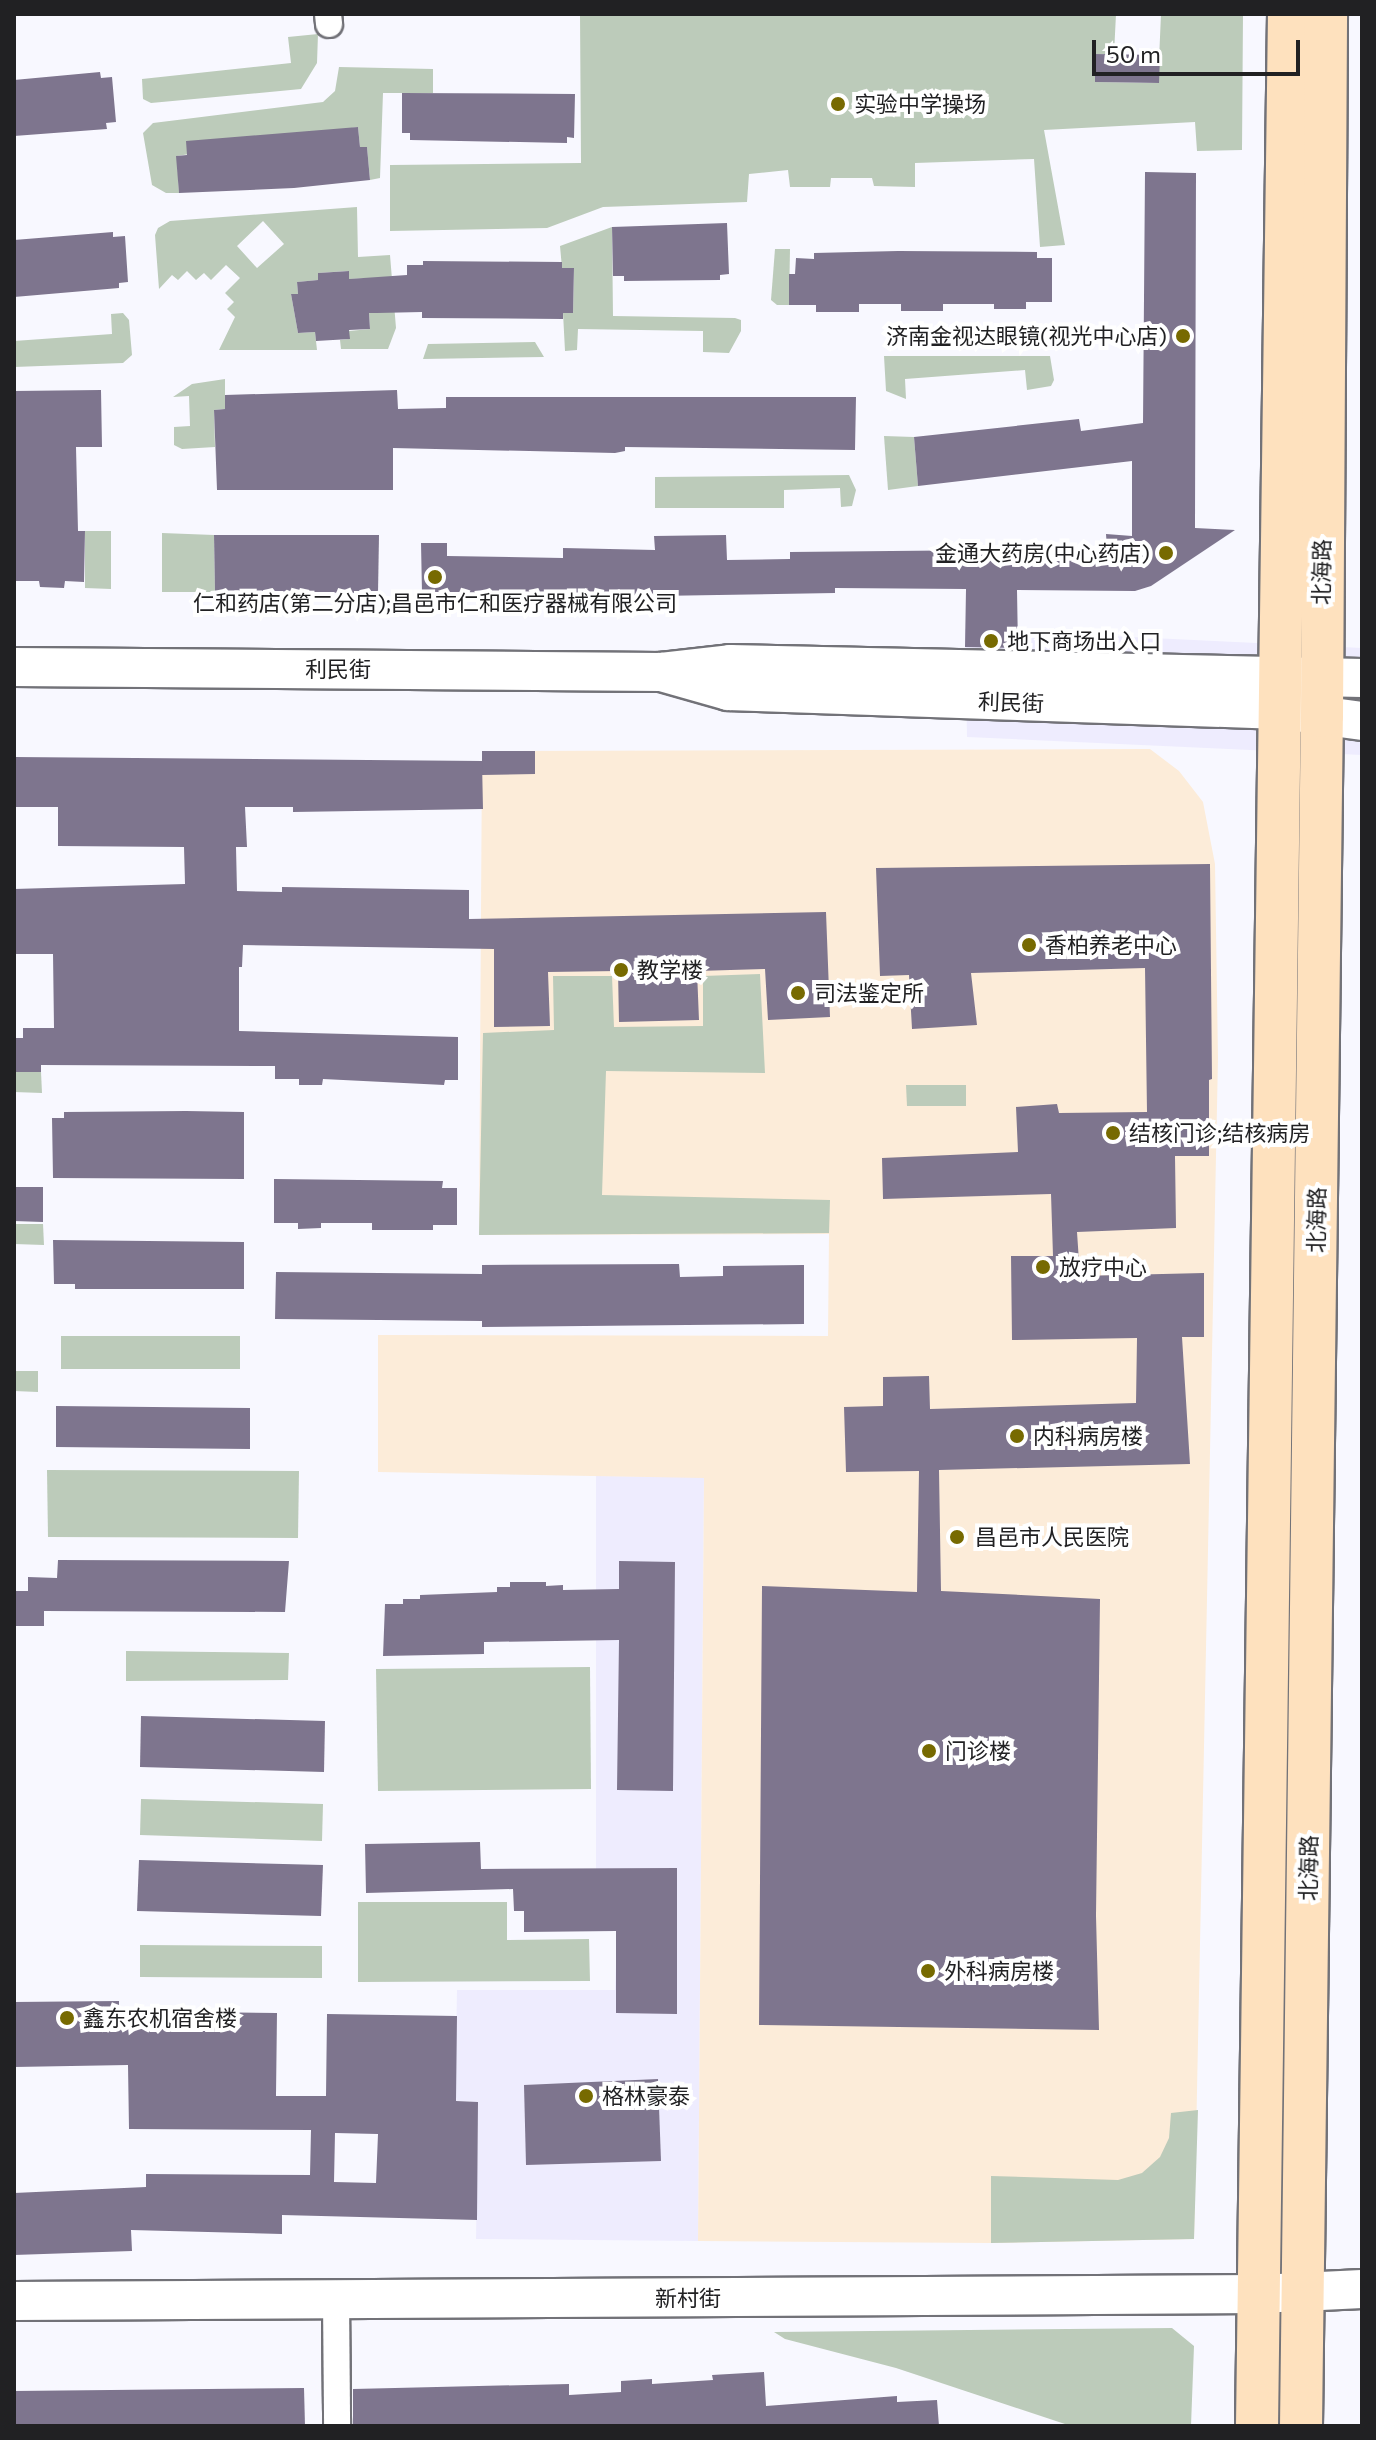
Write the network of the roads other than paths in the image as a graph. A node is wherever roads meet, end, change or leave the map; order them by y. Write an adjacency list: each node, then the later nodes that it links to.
1 (1289, 14): 5 (main road, 北海路)
2 (1326, 14): 5 (main road, 北海路)
3 (14, 667): 5 (street, 利民街)
4 (1362, 678): 5 (street, 利民街)
5 (1313, 700): 7 (main road, 北海路); 8 (main road, 北海路)
6 (1362, 2289): 7 (street, 新村街)
7 (1303, 2291): 8 (street, 新村街); 13 (main road, 北海路)
8 (1259, 2294): 9 (street, 新村街); 12 (main road, 北海路)
9 (336, 2299): 10 (street, 新村街); 11 (street)
10 (14, 2301)
11 (337, 2426)
12 (1257, 2426)
13 (1301, 2426)

